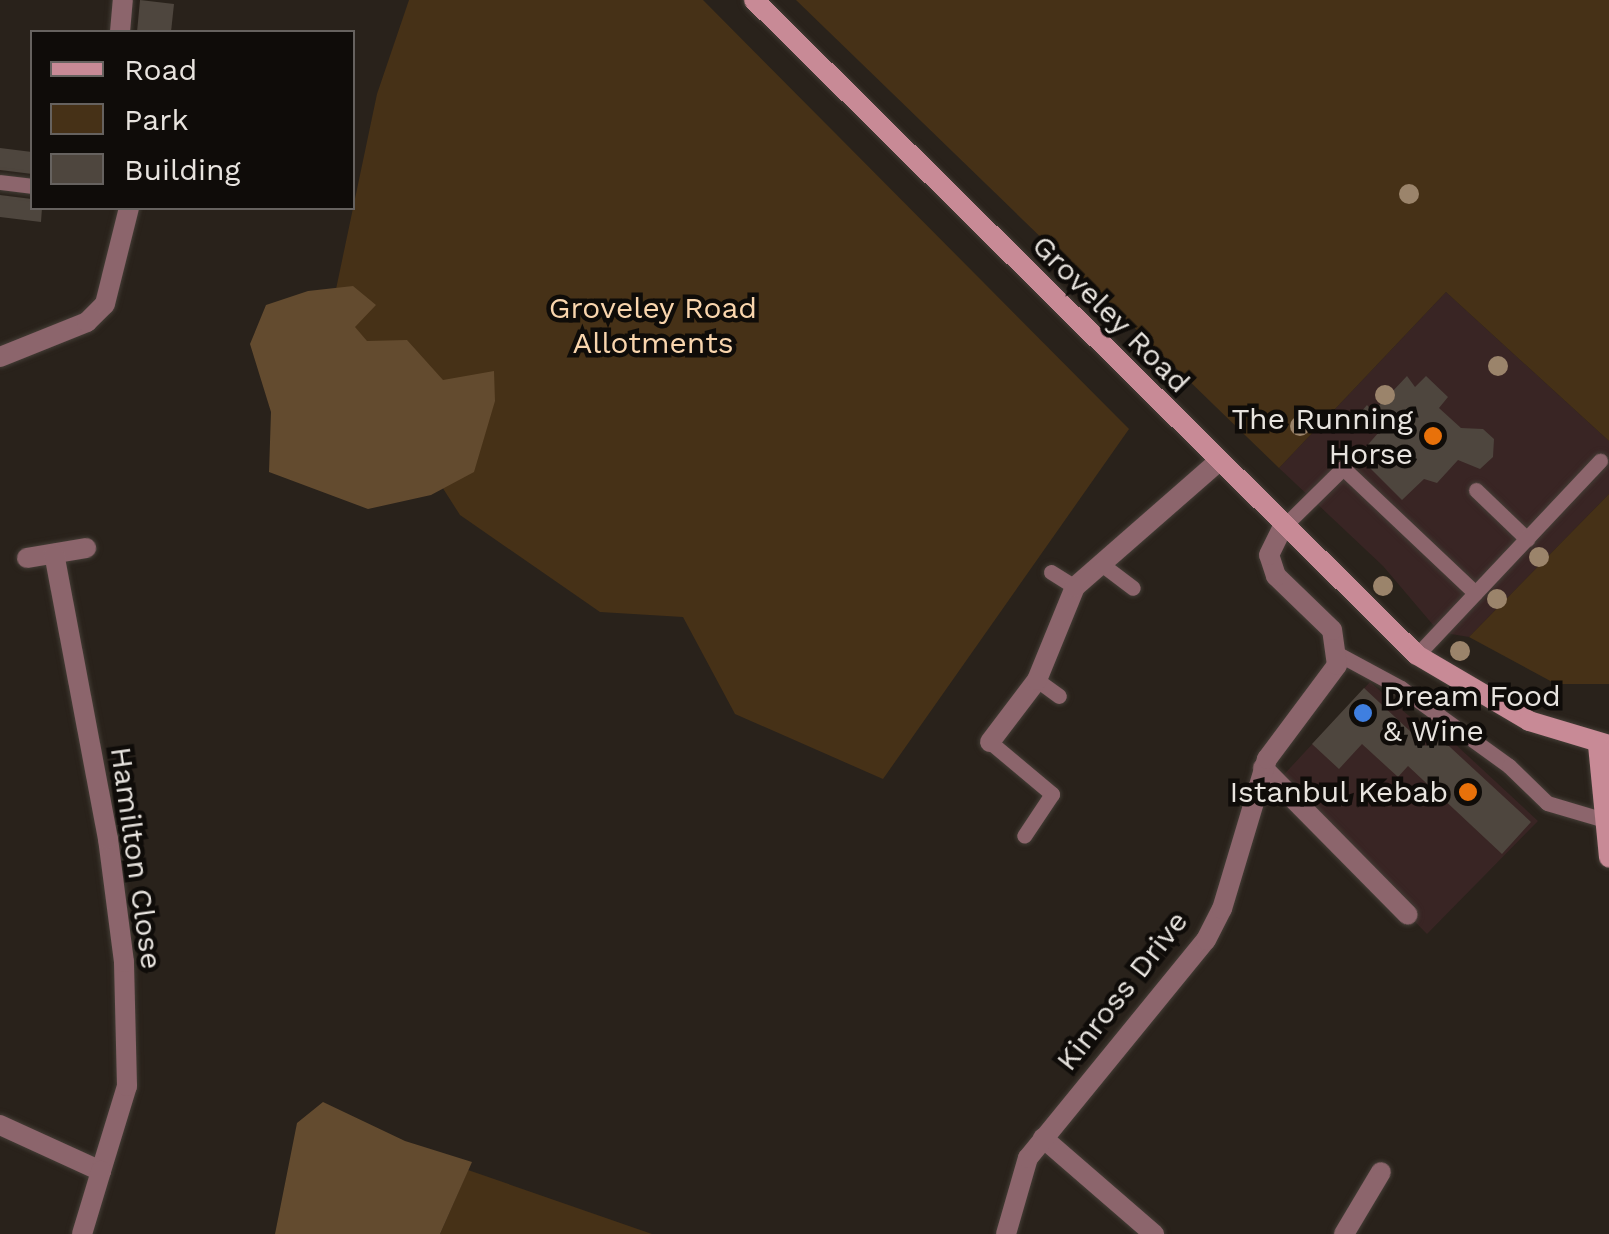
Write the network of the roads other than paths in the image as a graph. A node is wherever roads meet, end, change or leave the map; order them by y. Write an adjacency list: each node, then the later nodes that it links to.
1 (123, 0): 3 (street)
2 (754, 0): 8 (street, Groveley Road)
3 (120, 30)
4 (0, 182): 5 (lane)
5 (30, 186)
6 (128, 210): 7 (street)
7 (0, 357)
8 (1220, 461): 11 (street, Groveley Road); 16 (street)
9 (1600, 461): 12 (lane)
10 (1476, 490): 12 (lane)
11 (1282, 528): 20 (lane); 21 (street); 22 (street, Groveley Road)
12 (1526, 540): 20 (lane)
13 (86, 548): 14 (street)
14 (54, 554): 15 (street); 34 (street, Hamilton Close)
15 (27, 558)
16 (1100, 563): 18 (street); 19 (lane)
17 (1051, 572): 18 (lane)
18 (1075, 587): 23 (street)
19 (1133, 588)
20 (1476, 593): 22 (lane)
21 (1340, 654): 27 (street, Kinross Drive); 28 (lane)
22 (1418, 655): 26 (street, Groveley Road)
23 (1036, 680): 24 (lane); 25 (street)
24 (1059, 696)
25 (990, 742): 29 (lane)
26 (1603, 745): 28 (street, Groveley Road)
27 (1263, 768): 31 (street); 33 (street, Kinross Drive)
28 (1601, 819): 30 (street, Groveley Road)
29 (1024, 836)
30 (1609, 857)
31 (1408, 915)
32 (0, 1125): 34 (street)
33 (1043, 1138): 37 (street, Kinross Drive); 38 (street)
34 (101, 1171): 36 (street, Hamilton Close)
35 (1381, 1172): 39 (street)
36 (82, 1234)
37 (1006, 1234)
38 (1154, 1234)
39 (1344, 1234)

